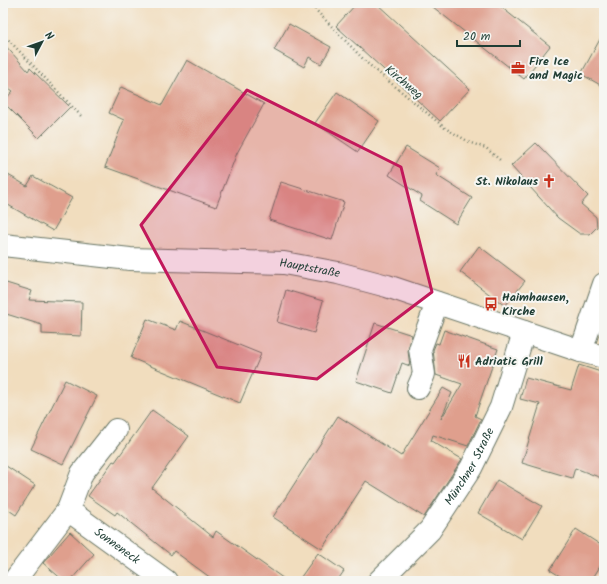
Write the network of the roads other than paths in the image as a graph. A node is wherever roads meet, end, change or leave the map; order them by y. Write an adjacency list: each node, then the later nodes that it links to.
1 (3, 245): 3 (street, Hauptstraße)
2 (604, 284): 5 (street)
3 (436, 303): 4 (street, Hauptstraße); 7 (street)
4 (524, 332): 5 (street, Hauptstraße); 12 (street, Münchner Straße)
5 (581, 351): 6 (street, Hauptstraße)
6 (604, 357)
7 (418, 388)
8 (116, 430): 9 (street)
9 (68, 510): 10 (street); 11 (street, Sonneneck)
10 (14, 581)
11 (166, 581)
12 (379, 581)

